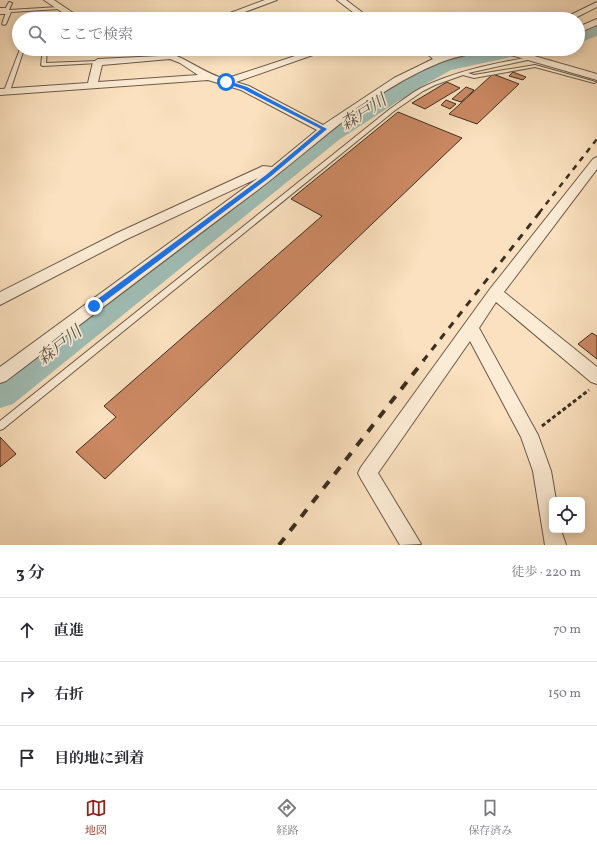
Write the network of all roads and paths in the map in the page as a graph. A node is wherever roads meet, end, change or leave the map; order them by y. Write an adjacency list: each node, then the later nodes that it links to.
1 (48, 0): 5 (street)
2 (268, 0): 8 (street)
3 (341, 0): 9 (street)
4 (597, 4): 10 (street)
5 (59, 8): 6 (lane); 7 (street)
6 (6, 9): 12 (lane)
7 (66, 12)
8 (236, 12)
9 (357, 12)
10 (580, 12)
11 (597, 22): 13 (street)
12 (4, 24)
13 (585, 27)
14 (19, 56): 29 (lane)
15 (44, 56): 23 (lane)
16 (304, 56): 27 (street)
17 (435, 56): 22 (street)
18 (451, 56): 22 (street)
19 (523, 56): 21 (street)
20 (172, 57): 23 (street); 25 (street)
21 (530, 58): 24 (lane); 26 (street)
22 (439, 59): 30 (street)
23 (98, 62): 28 (street)
24 (463, 73): 26 (lane); 38 (lane)
25 (208, 78): 27 (street); 28 (street)
26 (596, 80)
27 (226, 82): 30 (street)
28 (92, 86): 29 (street)
29 (3, 91)
30 (325, 129): 31 (street)
31 (286, 160): 34 (street); 36 (street)
32 (597, 161): 33 (street)
33 (495, 294): 35 (street); 37 (street)
34 (0, 299)
35 (471, 328): 39 (street); 40 (street)
36 (0, 376)
37 (594, 383): 39 (path)
38 (0, 426)
39 (529, 435): 41 (street)
40 (411, 544)
41 (556, 545)

